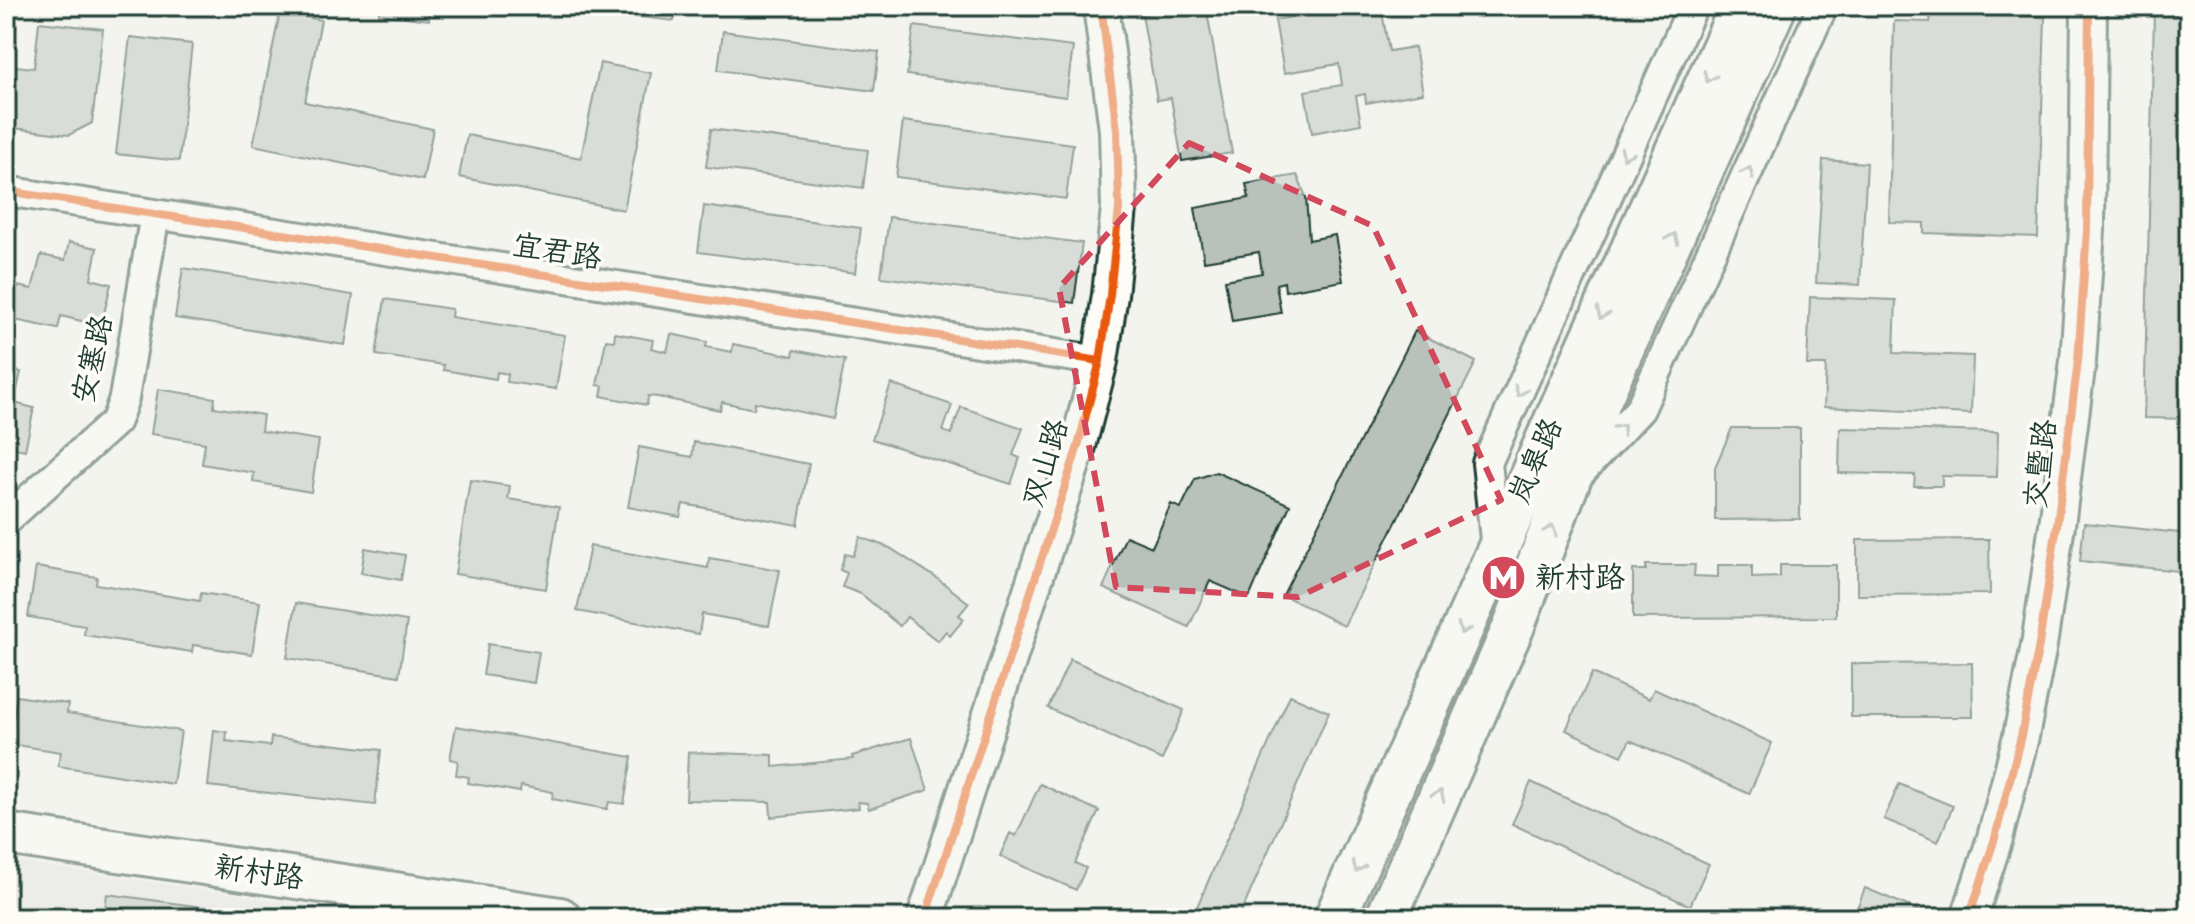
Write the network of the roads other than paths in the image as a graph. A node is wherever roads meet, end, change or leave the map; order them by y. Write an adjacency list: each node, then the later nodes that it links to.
1 (1101, 6): 9 (street, 双山路)
2 (1693, 6): 12 (street, one-way to 12)
3 (1741, 6): 12 (main road, 岚皋路, one-way to 12)
4 (1776, 6): 10 (main road, 岚皋路, one-way to 4)
5 (1823, 6): 10 (street, one-way to 5)
6 (2089, 6): 18 (street, 交暨路)
7 (6, 191): 8 (street, 宜君路)
8 (155, 214): 9 (street, 宜君路); 11 (street, 安塞路)
9 (1100, 361): 15 (street, 双山路)
10 (1568, 486): 17 (main road, 岚皋路, one-way to 10)
11 (6, 520)
12 (1496, 552): 16 (main road, 岚皋路, one-way to 16)
13 (6, 834): 14 (main road, 新村路)
14 (560, 918)
15 (925, 918)
16 (1335, 918)
17 (1386, 918)
18 (1969, 918)

